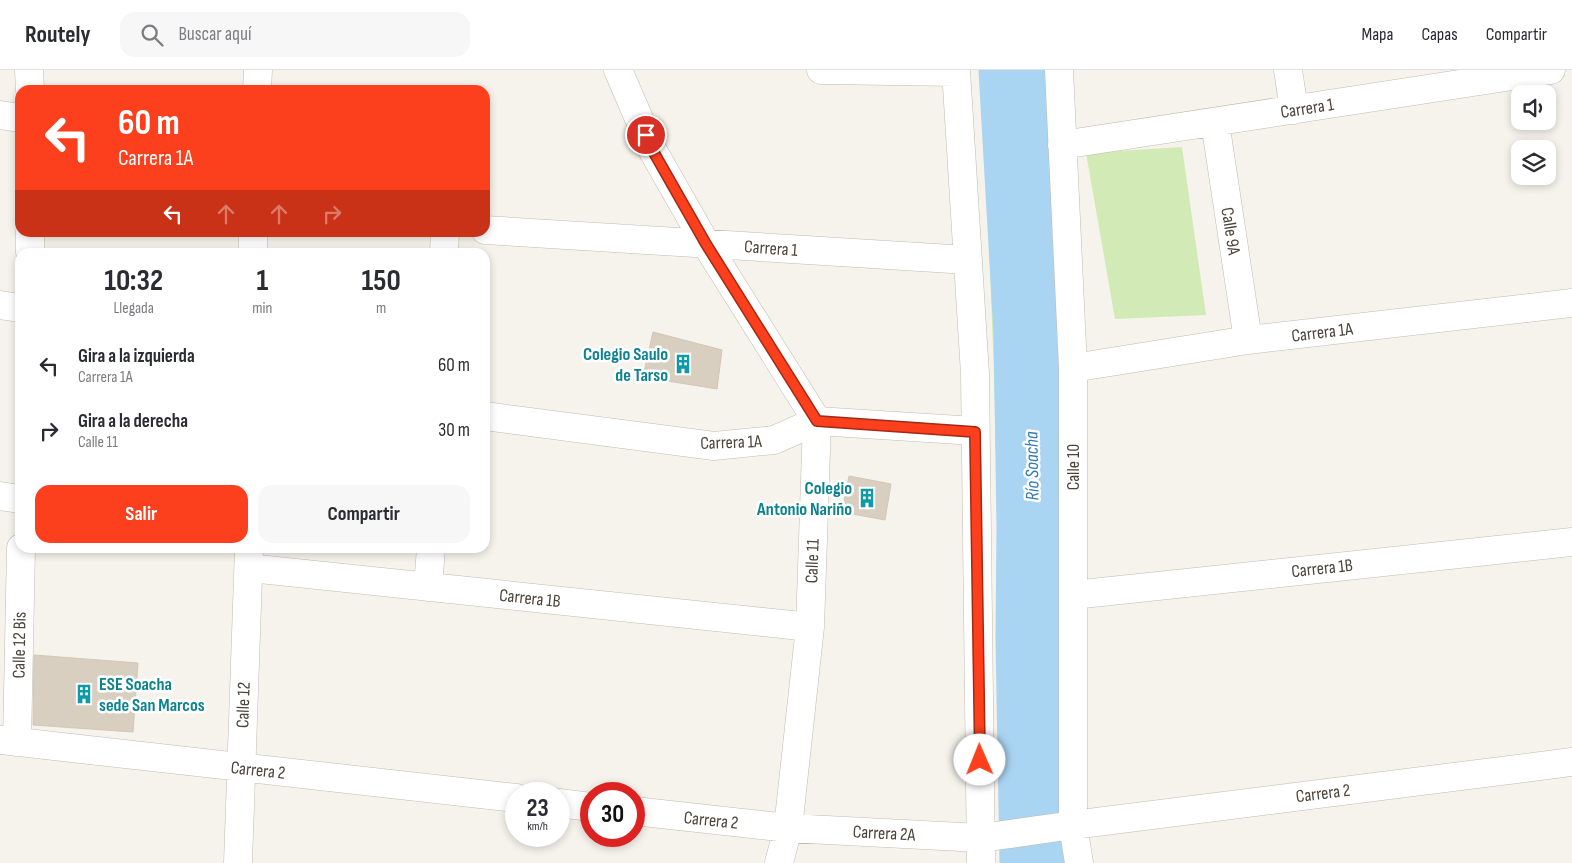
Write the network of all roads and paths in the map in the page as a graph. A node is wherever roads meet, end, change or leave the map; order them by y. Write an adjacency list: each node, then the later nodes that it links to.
1 (29, 70): 9 (street)
2 (258, 70): 10 (street)
3 (618, 70): 17 (street)
4 (822, 70): 8 (street)
5 (1059, 70): 15 (street, Calle 10)
6 (1288, 70): 11 (street)
7 (1551, 70): 11 (street, Carrera 1)
8 (956, 71): 18 (street)
9 (30, 85)
10 (257, 85)
11 (1294, 110): 14 (street, Carrera 1)
12 (0, 115): 13 (street)
13 (15, 117)
14 (1215, 122): 15 (street, Carrera 1); 22 (street, Calle 9A)
15 (1062, 145): 23 (street, Calle 10)
16 (490, 230): 17 (street, Carrera 1)
17 (706, 244): 18 (street, Carrera 1); 25 (street)
18 (968, 260): 26 (street)
19 (1572, 303): 22 (street, Carrera 1A)
20 (0, 305): 21 (street)
21 (15, 307)
22 (1248, 340): 23 (street, Carrera 1A)
23 (1073, 368): 34 (street, Calle 10)
24 (490, 417): 25 (street, Carrera 1A)
25 (817, 421): 26 (street, Carrera 1A); 35 (street, Calle 11)
26 (975, 432): 43 (street)
27 (0, 496): 28 (street)
28 (15, 498)
29 (1572, 542): 34 (street, Carrera 1B)
30 (21, 553): 36 (street, Calle 12 Bis)
31 (431, 553): 33 (street)
32 (249, 558): 33 (street, Carrera 1B); 38 (street, Calle 12)
33 (428, 587): 35 (street, Carrera 1B)
34 (1073, 595): 41 (street, Calle 10)
35 (810, 627): 42 (street, Calle 11)
36 (9, 741): 38 (street, Carrera 2)
37 (1572, 762): 41 (street, Carrera 2)
38 (240, 768): 39 (street, Carrera 2); 44 (street, Calle 12)
39 (505, 797)
40 (645, 812): 42 (street, Carrera 2)
41 (1068, 826): 43 (street, Carrera 2); 46 (street, Calle 10)
42 (788, 828): 43 (street, Carrera 2A); 45 (street, Calle 11)
43 (985, 846)
44 (238, 863)
45 (779, 863)
46 (1078, 863)

